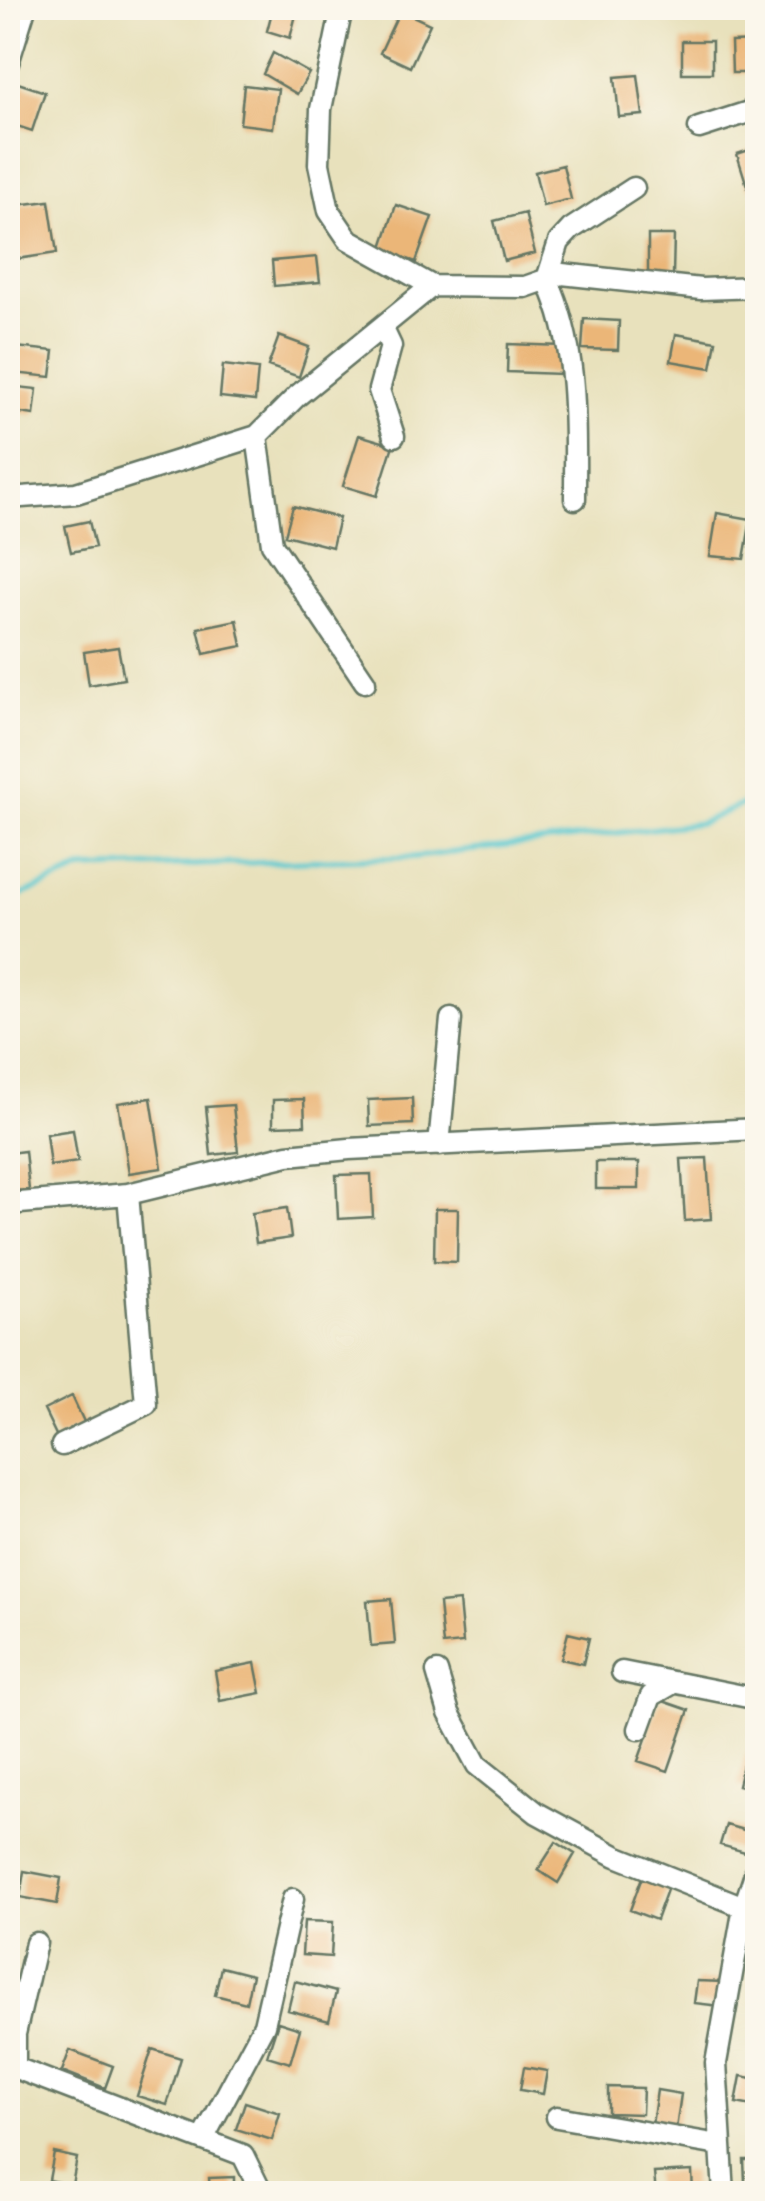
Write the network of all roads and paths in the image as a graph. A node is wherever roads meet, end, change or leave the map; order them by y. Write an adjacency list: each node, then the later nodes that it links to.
1 (25, 8): 3 (street)
2 (342, 8): 8 (street)
3 (8, 63)
4 (758, 109): 5 (street)
5 (699, 128)
6 (634, 188): 7 (street)
7 (547, 279): 8 (street); 9 (street); 14 (street)
8 (432, 286): 10 (street)
9 (758, 287)
10 (382, 327): 11 (street); 12 (street)
11 (257, 436): 13 (street); 15 (street)
12 (394, 436)
13 (8, 498)
14 (575, 500)
15 (364, 682)
16 (450, 1019): 18 (street)
17 (758, 1129): 18 (street)
18 (439, 1146): 19 (street)
19 (128, 1194): 20 (street); 21 (street)
20 (8, 1204)
21 (62, 1445)
22 (437, 1672): 29 (street)
23 (622, 1672): 24 (street)
24 (670, 1685): 25 (street); 26 (street)
25 (758, 1698)
26 (639, 1729)
27 (758, 1865): 29 (street)
28 (293, 1899): 33 (street)
29 (744, 1907): 34 (street)
30 (36, 1943): 31 (street)
31 (11, 2066): 33 (street)
32 (557, 2117): 34 (street)
33 (202, 2140): 35 (street)
34 (719, 2145): 36 (street)
35 (262, 2194)
36 (724, 2194)

